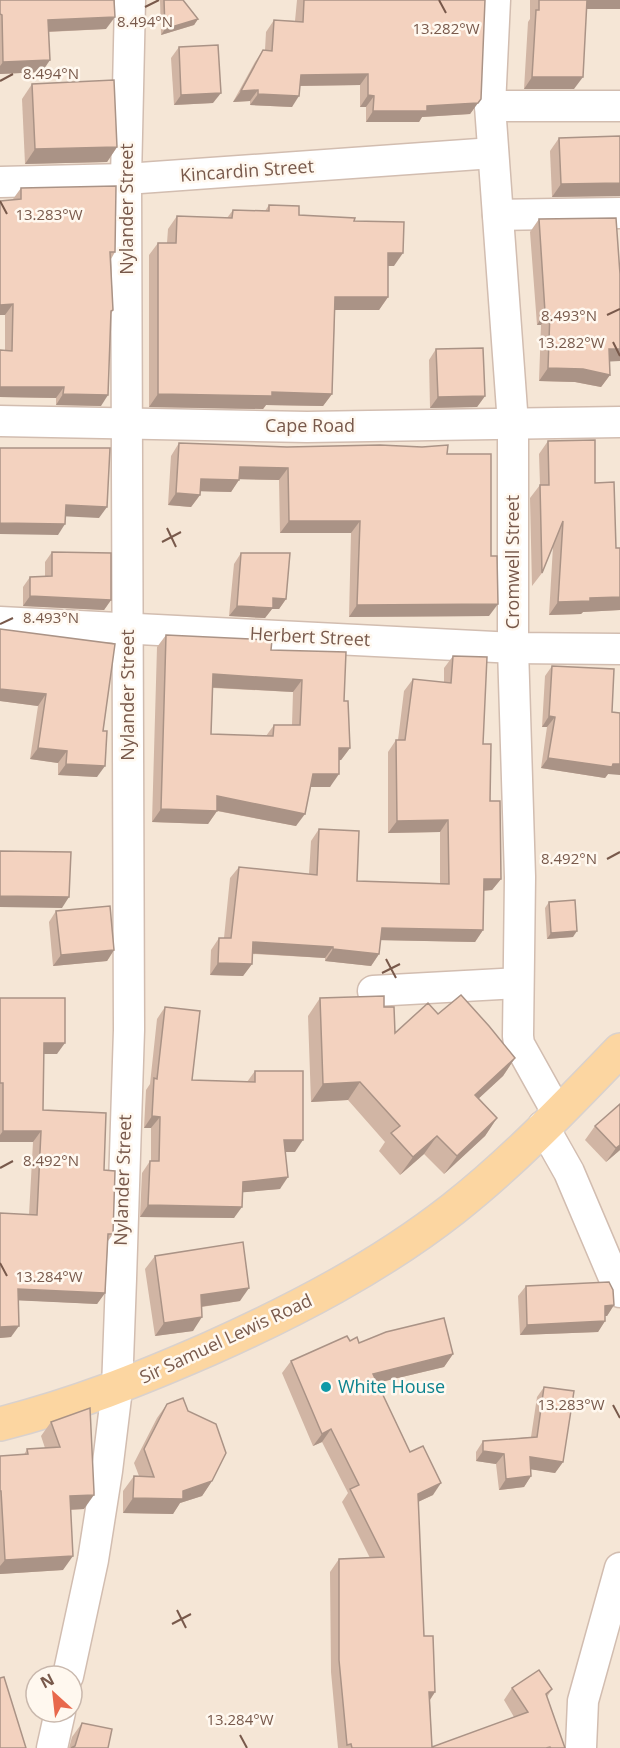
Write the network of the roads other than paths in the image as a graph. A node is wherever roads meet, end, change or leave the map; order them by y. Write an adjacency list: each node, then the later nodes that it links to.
1 (130, 0): 6 (street, Nylander Street)
2 (495, 0): 3 (street, Cromwell Street)
3 (490, 106): 4 (street); 5 (street, Cromwell Street)
4 (620, 106)
5 (493, 153): 6 (street, Kincardin Street); 9 (street, Cromwell Street)
6 (126, 179): 7 (street, Kincardin Street); 13 (street, Nylander Street)
7 (0, 182)
8 (620, 213): 9 (street)
9 (498, 215): 12 (street, Cromwell Street)
10 (0, 421): 13 (street, Cape Road)
11 (620, 422): 12 (street, Cape Road)
12 (513, 424): 13 (street, Cape Road); 16 (street, Cromwell Street)
13 (129, 425): 15 (street, Nylander Street)
14 (0, 622): 15 (street, Herbert Street)
15 (128, 628): 16 (street, Herbert Street); 23 (street, Nylander Street)
16 (513, 648): 17 (street, Herbert Street); 18 (street, Cromwell Street)
17 (620, 649)
18 (518, 983): 19 (street); 21 (street, Cromwell Street)
19 (373, 991)
20 (620, 1050): 21 (main road, Sir Samuel Lewis Road)
21 (550, 1120): 22 (street, Cromwell Street); 23 (main road, Sir Samuel Lewis Road)
22 (620, 1293)
23 (117, 1389): 24 (main road, Sir Samuel Lewis Road); 26 (street, Nylander Street)
24 (0, 1424)
25 (620, 1568): 29 (street)
26 (71, 1664)
27 (57, 1724): 28 (street)
28 (52, 1748)
29 (581, 1748)

